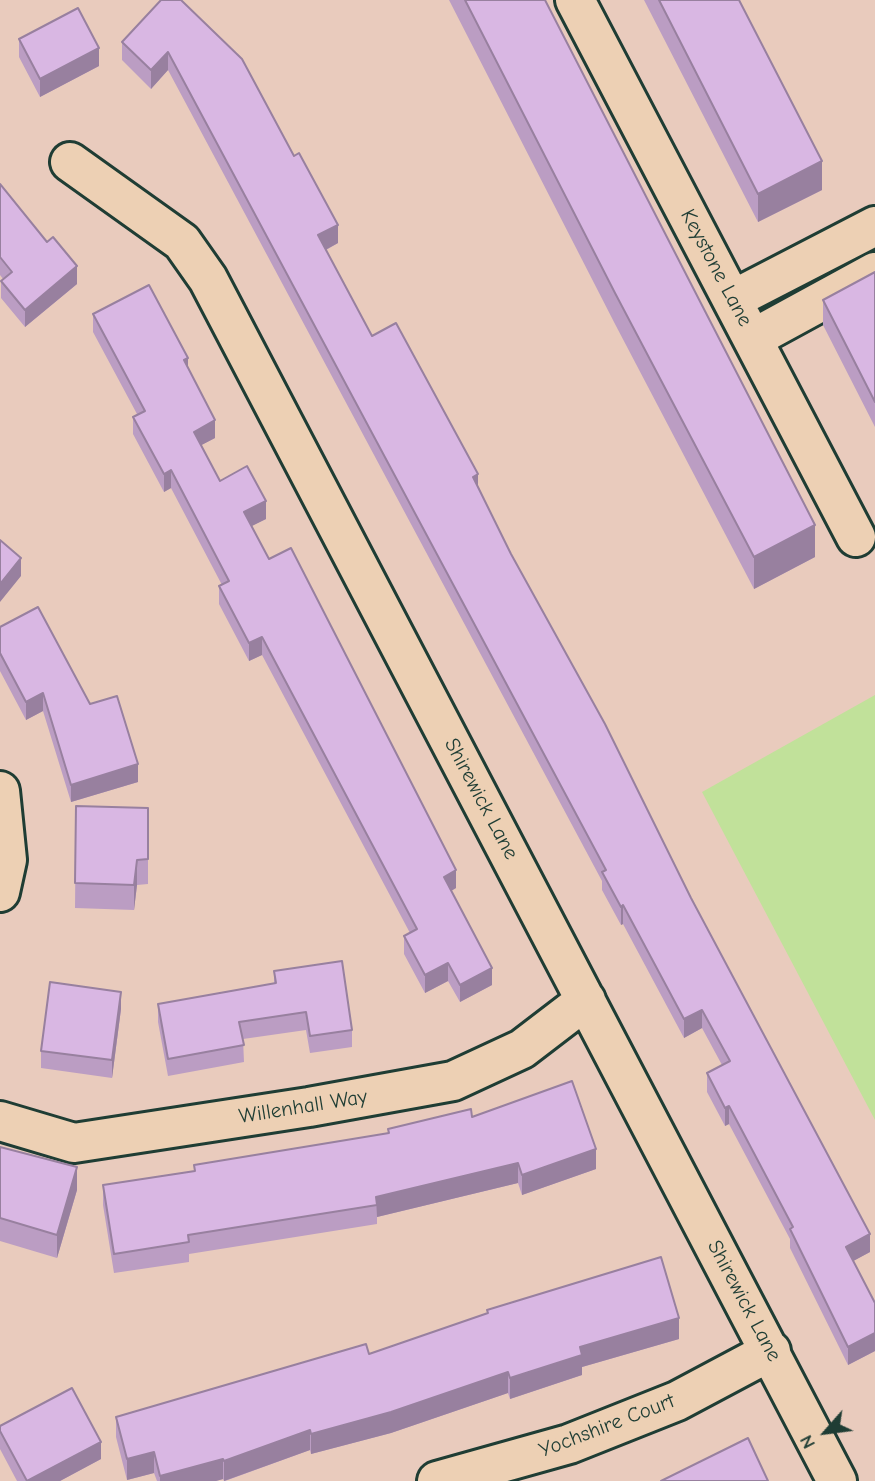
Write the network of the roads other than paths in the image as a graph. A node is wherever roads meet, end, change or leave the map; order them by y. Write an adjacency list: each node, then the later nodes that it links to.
1 (575, 0): 5 (street, Keystone Lane)
2 (70, 162): 10 (street, Shirewick Lane)
3 (875, 226): 5 (street)
4 (875, 272): 6 (street)
5 (732, 300): 6 (street, Keystone Lane)
6 (754, 338): 7 (street, Keystone Lane)
7 (856, 537)
8 (0, 791): 9 (street)
9 (0, 892)
10 (586, 1000): 11 (street, Willenhall Way); 12 (street, Shirewick Lane)
11 (0, 1121)
12 (771, 1351): 13 (street, Yochshire Court); 14 (street, Shirewick Lane)
13 (437, 1481)
14 (838, 1481)

